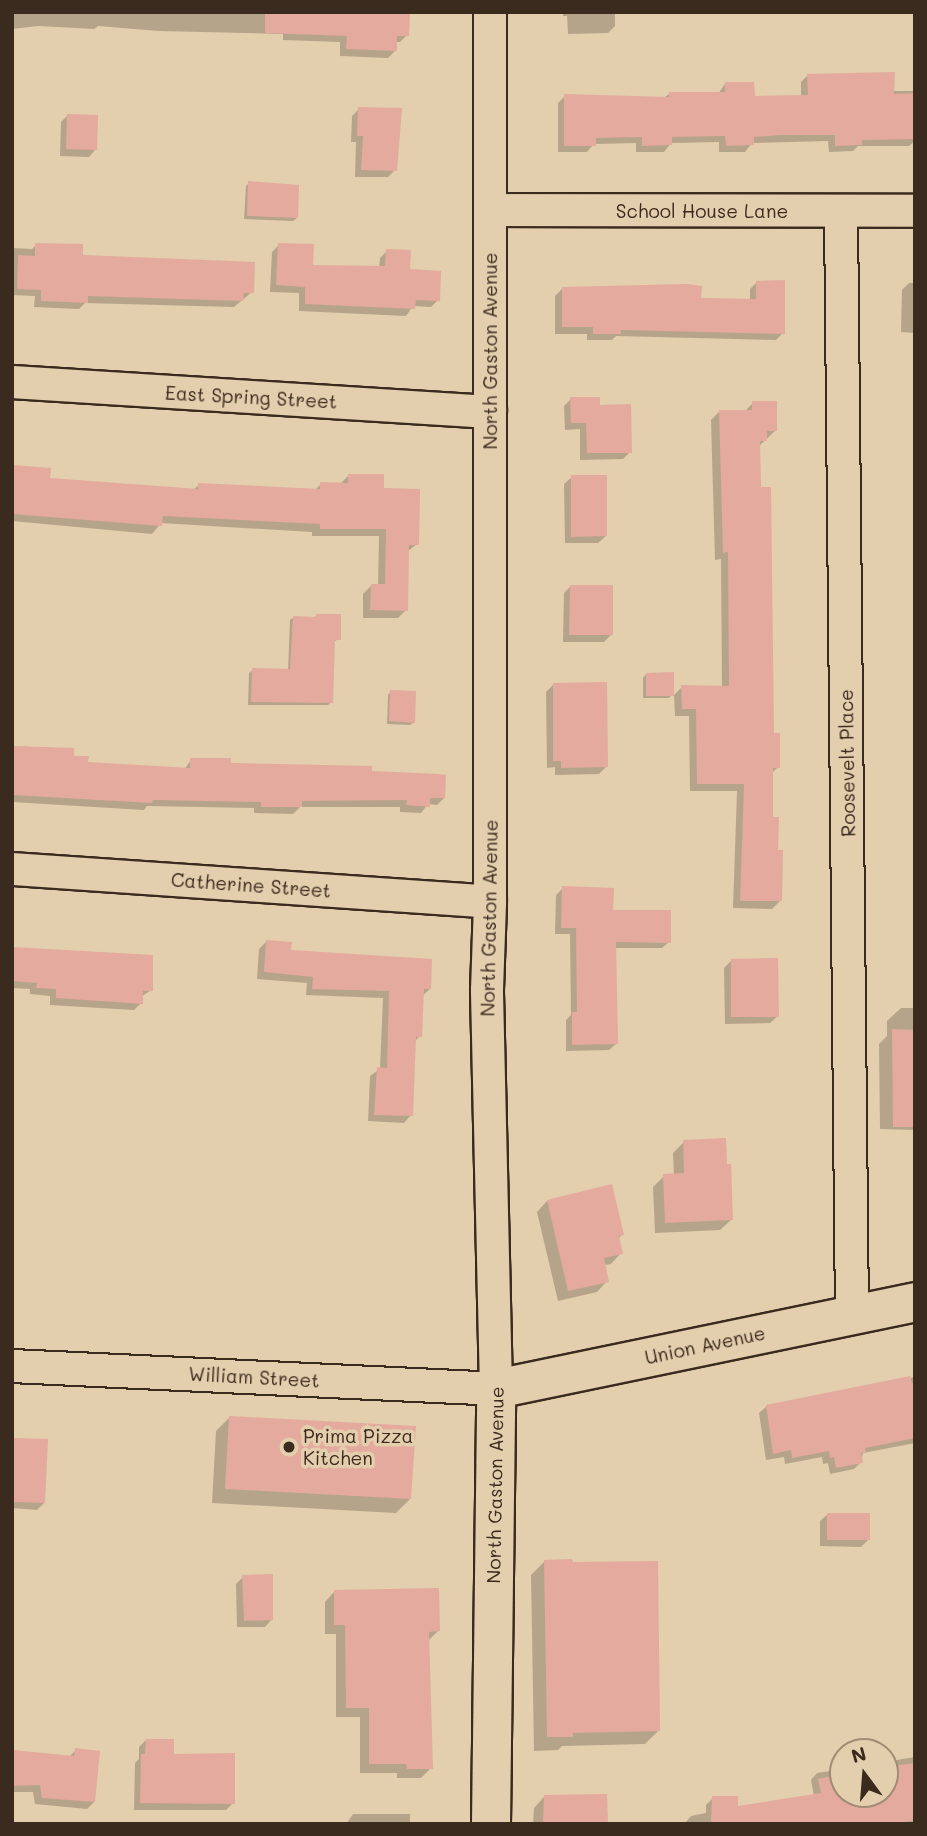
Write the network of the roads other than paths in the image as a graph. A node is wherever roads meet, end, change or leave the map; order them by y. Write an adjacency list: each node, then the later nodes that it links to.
1 (490, 12): 2 (street, North Gaston Avenue)
2 (490, 210): 4 (street, School House Lane); 6 (street, North Gaston Avenue)
3 (915, 211): 4 (street, School House Lane)
4 (841, 212): 10 (street, Roosevelt Place)
5 (12, 383): 6 (street, East Spring Street)
6 (490, 412): 8 (street, North Gaston Avenue)
7 (12, 869): 8 (street, Catherine Street)
8 (491, 902): 12 (street, North Gaston Avenue)
9 (915, 1302): 10 (street, Union Avenue)
10 (852, 1314): 12 (street, Union Avenue)
11 (12, 1366): 12 (street, William Street)
12 (496, 1389): 13 (street, North Gaston Avenue)
13 (491, 1824)

